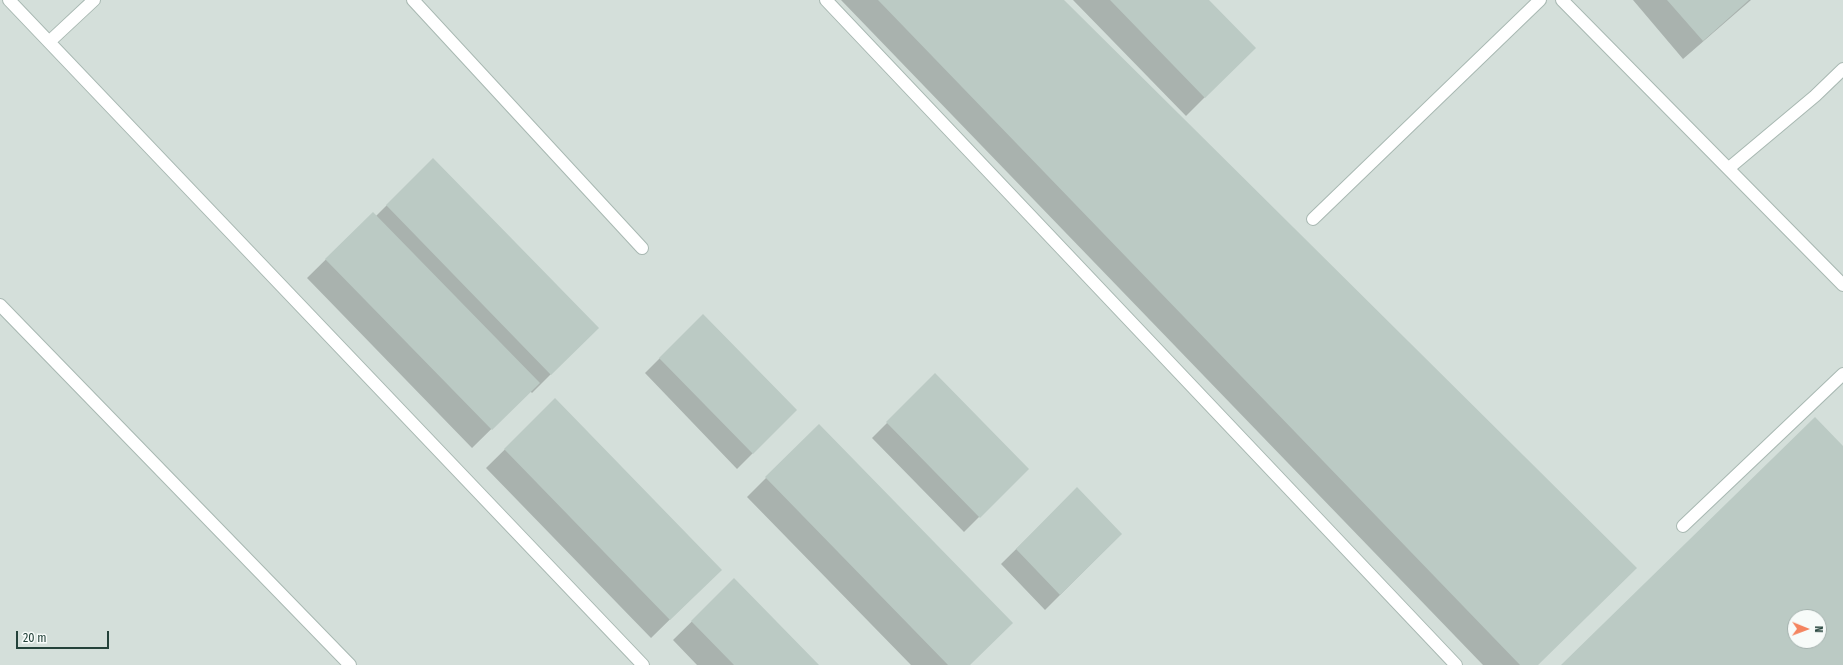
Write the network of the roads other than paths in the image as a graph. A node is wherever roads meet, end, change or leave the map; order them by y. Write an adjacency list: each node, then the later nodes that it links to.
1 (9, 0): 7 (lane)
2 (94, 0): 7 (lane)
3 (413, 0): 11 (lane)
4 (826, 0): 18 (lane)
5 (1540, 0): 10 (lane)
6 (1562, 0): 9 (lane)
7 (49, 42): 17 (lane)
8 (1843, 69): 9 (lane)
9 (1729, 168): 12 (lane)
10 (1313, 219)
11 (642, 248)
12 (1843, 285)
13 (0, 305): 16 (lane)
14 (1843, 374): 15 (lane)
15 (1683, 526)
16 (350, 665)
17 (643, 665)
18 (1456, 665)

